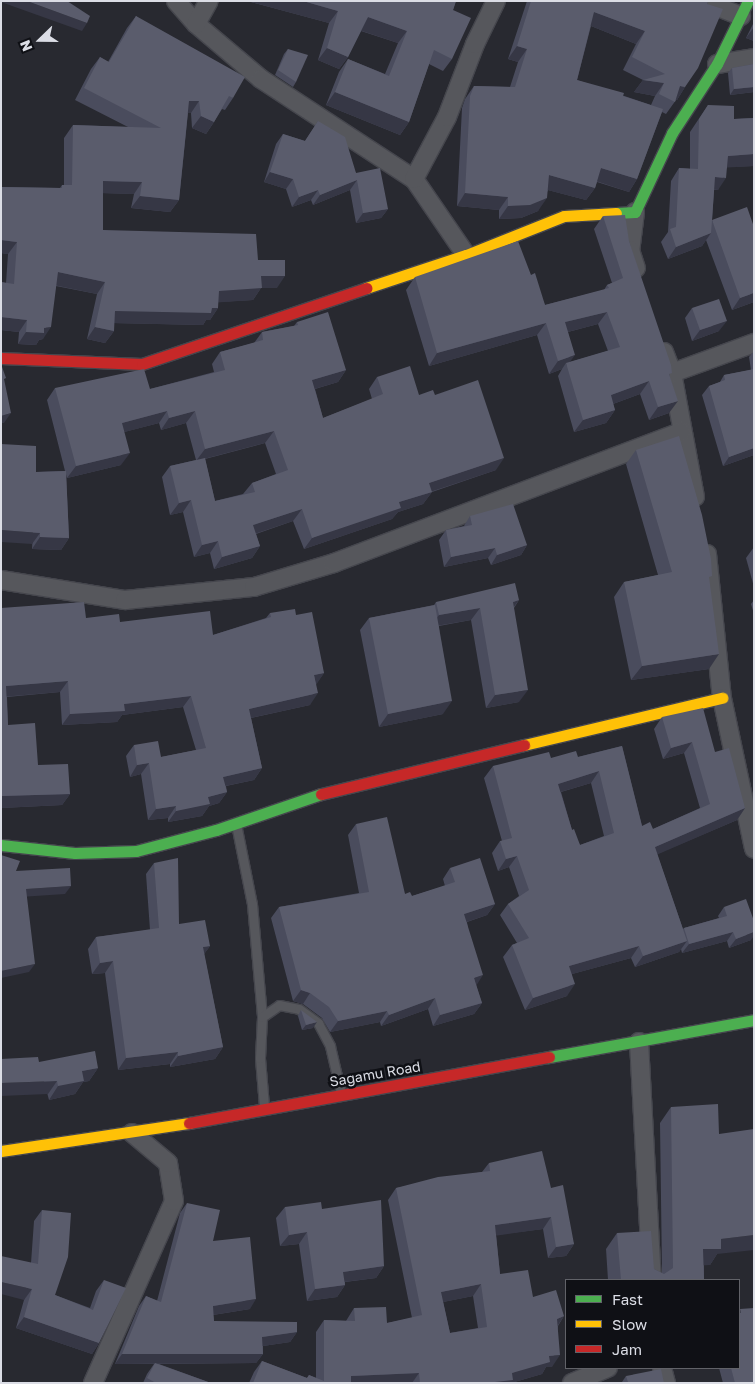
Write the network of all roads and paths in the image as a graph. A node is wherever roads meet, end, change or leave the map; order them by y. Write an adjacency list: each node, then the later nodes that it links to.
1 (176, 1): 6 (street)
2 (209, 1): 6 (street)
3 (496, 1): 9 (street)
4 (702, 1): 5 (street)
5 (744, 9): 8 (main road)
6 (196, 24): 9 (street)
7 (754, 58): 8 (street)
8 (717, 64): 10 (main road)
9 (414, 179): 11 (street)
10 (635, 212): 11 (main road); 12 (street)
11 (466, 254): 15 (main road)
12 (642, 288)
13 (659, 335): 16 (street)
14 (754, 342): 16 (street)
15 (1, 358)
16 (672, 373): 17 (street)
17 (681, 432): 18 (street); 20 (street)
18 (699, 516)
19 (703, 534): 21 (street)
20 (1, 580)
21 (722, 698): 22 (main road); 24 (street)
22 (236, 823): 23 (main road); 25 (lane)
23 (1, 845)
24 (754, 849)
25 (262, 1017): 28 (lane); 29 (lane)
26 (754, 1020): 27 (main road, Sagamu Road)
27 (639, 1042): 28 (main road, Sagamu Road); 32 (street)
28 (342, 1095): 29 (main road, Sagamu Road)
29 (265, 1109): 30 (main road, Sagamu Road)
30 (132, 1133): 31 (main road, Sagamu Road); 35 (street)
31 (1, 1151)
32 (652, 1279)
33 (606, 1369): 36 (street)
34 (662, 1369): 37 (street)
35 (93, 1383)
36 (572, 1383)
37 (666, 1383)

